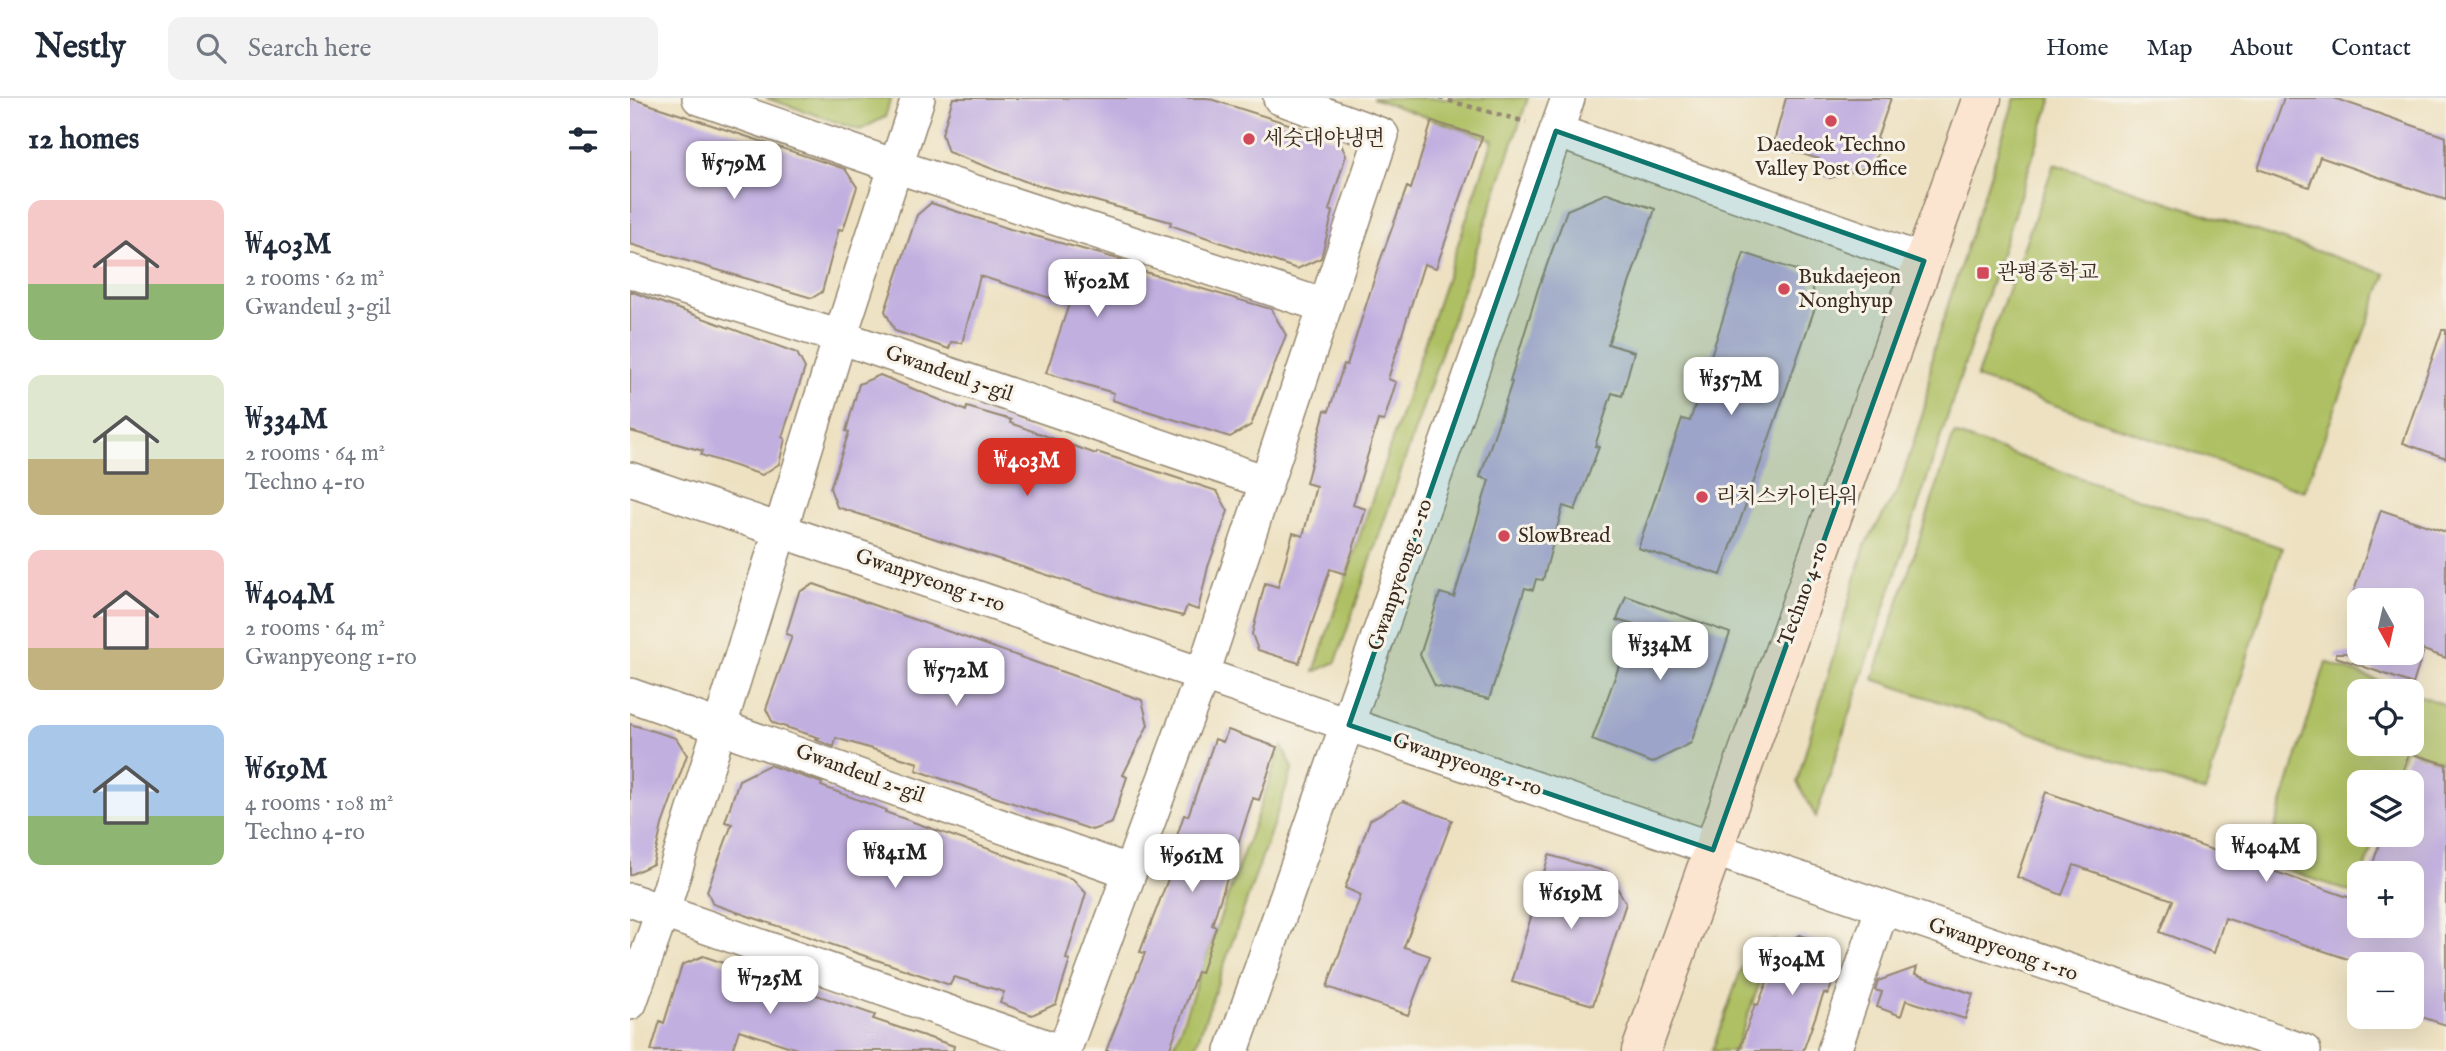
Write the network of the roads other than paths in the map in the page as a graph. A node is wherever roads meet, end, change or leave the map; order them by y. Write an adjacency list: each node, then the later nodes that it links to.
1 (699, 98): 7 (street)
2 (918, 98): 7 (street)
3 (1280, 98): 10 (street)
4 (1568, 98): 6 (street, Gwanpyeong 2-ro)
5 (1982, 98): 8 (main road, Techno 4-ro)
6 (1556, 131): 8 (street); 18 (street, Gwanpyeong 2-ro)
7 (895, 166): 10 (street); 11 (street)
8 (1923, 261): 19 (main road, Techno 4-ro)
9 (630, 271): 11 (street, Gwandeul 3-gil)
10 (1325, 306): 13 (street)
11 (840, 337): 13 (street, Gwandeul 3-gil); 14 (street)
12 (630, 479): 14 (street, Gwanpyeong 1-ro)
13 (1266, 482): 15 (street)
14 (782, 530): 15 (street, Gwanpyeong 1-ro); 17 (street)
15 (1202, 676): 18 (street, Gwanpyeong 1-ro); 20 (street)
16 (630, 695): 17 (street, Gwandeul 2-gil)
17 (721, 724): 20 (street, Gwandeul 2-gil); 23 (street)
18 (1349, 725): 19 (street, Gwanpyeong 1-ro); 26 (street, Gwanpyeong 2-ro)
19 (1713, 850): 22 (street, Gwanpyeong 1-ro); 27 (main road, Techno 4-ro)
20 (1128, 871): 25 (street)
21 (630, 900): 23 (street)
22 (1882, 909): 28 (street); 29 (street, Gwanpyeong 1-ro)
23 (663, 910): 24 (street); 25 (street)
24 (630, 1003)
25 (1061, 1051)
26 (1232, 1051)
27 (1641, 1051)
28 (1833, 1051)
29 (2304, 1051)

